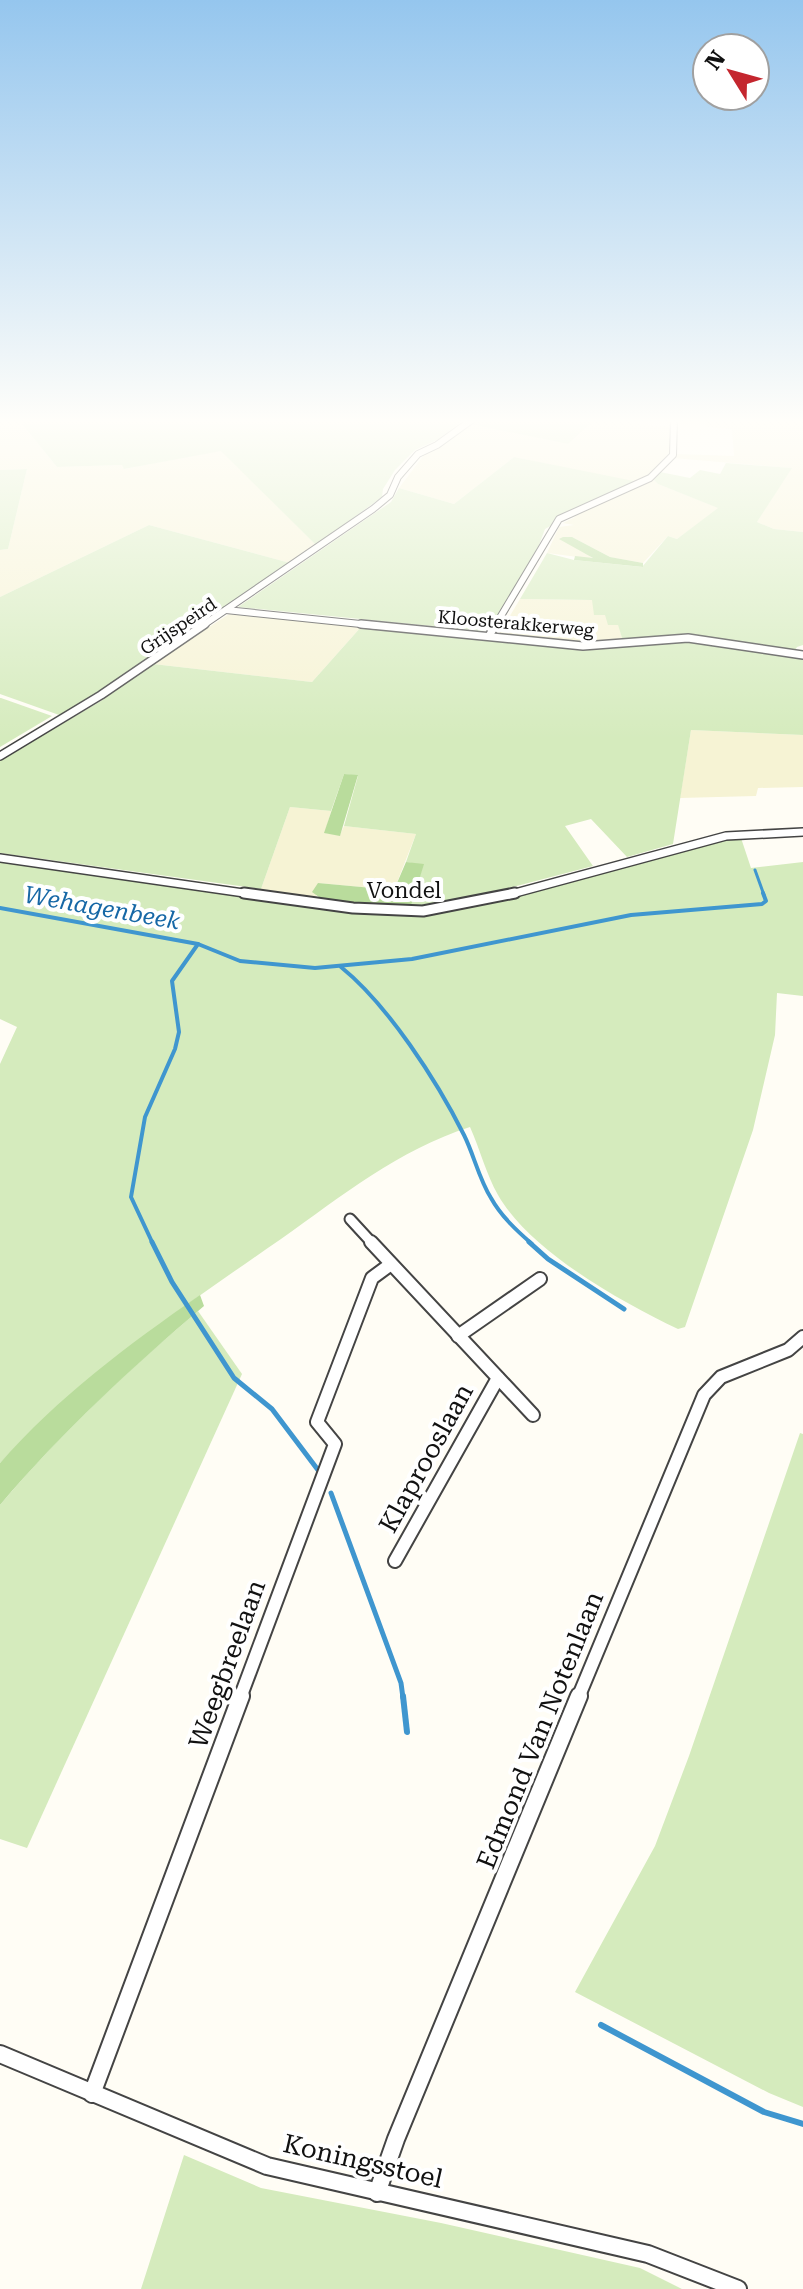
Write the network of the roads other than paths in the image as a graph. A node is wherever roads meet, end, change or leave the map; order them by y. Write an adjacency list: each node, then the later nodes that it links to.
1 (347, 526): 3 (street, Grijspeird)
2 (554, 526): 4 (street)
3 (226, 610): 4 (street, Kloosterakkerweg); 6 (street, Grijspeird)
4 (489, 636): 5 (street, Kloosterakkerweg)
5 (803, 655)
6 (0, 756)
7 (803, 832): 8 (street, Vondel)
8 (0, 858)
9 (350, 1219): 10 (street, Klaprooslaan)
10 (391, 1264): 12 (street, Klaprooslaan); 18 (street, Weegbreelaan)
11 (540, 1279): 12 (street)
12 (458, 1336): 14 (street, Klaprooslaan)
13 (803, 1337): 19 (street, Edmond Van Notenlaan)
14 (498, 1378): 15 (street, Klaprooslaan); 16 (street, Klaprooslaan)
15 (533, 1415)
16 (395, 1561)
17 (0, 2054): 18 (street, Koningsstoel)
18 (92, 2094): 19 (street, Koningsstoel)
19 (377, 2193): 20 (street, Koningsstoel)
20 (730, 2287)

